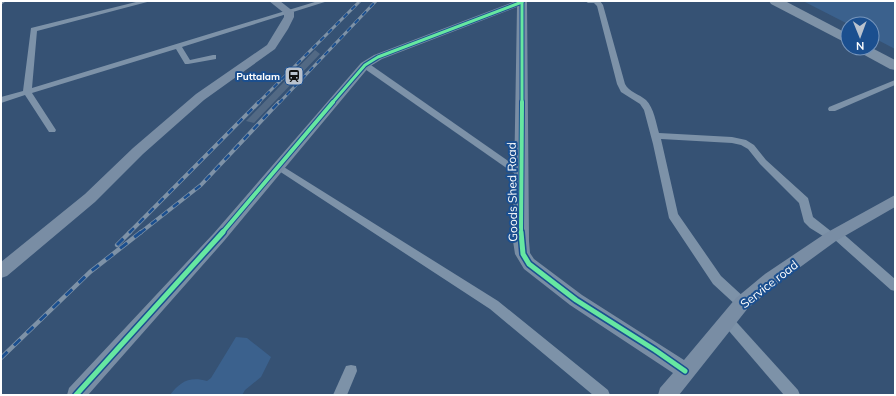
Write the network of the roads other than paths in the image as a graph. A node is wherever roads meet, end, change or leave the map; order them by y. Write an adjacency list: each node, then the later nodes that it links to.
1 (148, 1): 15 (street)
2 (274, 1): 7 (street)
3 (325, 1): 7 (street)
4 (522, 1): 12 (street); 21 (street, Goods Shed Road)
5 (588, 1): 19 (street)
6 (775, 1): 8 (highway)
7 (289, 12): 9 (street); 24 (street)
8 (840, 36)
9 (178, 46): 11 (street); 15 (street)
10 (877, 56): 13 (highway)
11 (213, 57)
12 (365, 65): 20 (street); 21 (street)
13 (895, 66)
14 (895, 82): 17 (street)
15 (28, 92): 16 (street); 18 (street)
16 (1, 100)
17 (832, 109)
18 (52, 130)
19 (656, 136): 23 (street); 26 (street)
20 (279, 167): 30 (street); 32 (street)
21 (521, 174): 29 (street, Goods Shed Road)
22 (895, 200): 23 (street, Service road)
23 (834, 236): 25 (street); 26 (street, Service road)
24 (1, 271)
25 (895, 286)
26 (742, 303): 27 (street, Service road)
27 (727, 320): 29 (street, Service road); 34 (street)
28 (351, 371): 31 (street)
29 (686, 372): 33 (street, Service road)
30 (76, 395)
31 (340, 395)
32 (603, 395)
33 (667, 395)
34 (794, 395)

